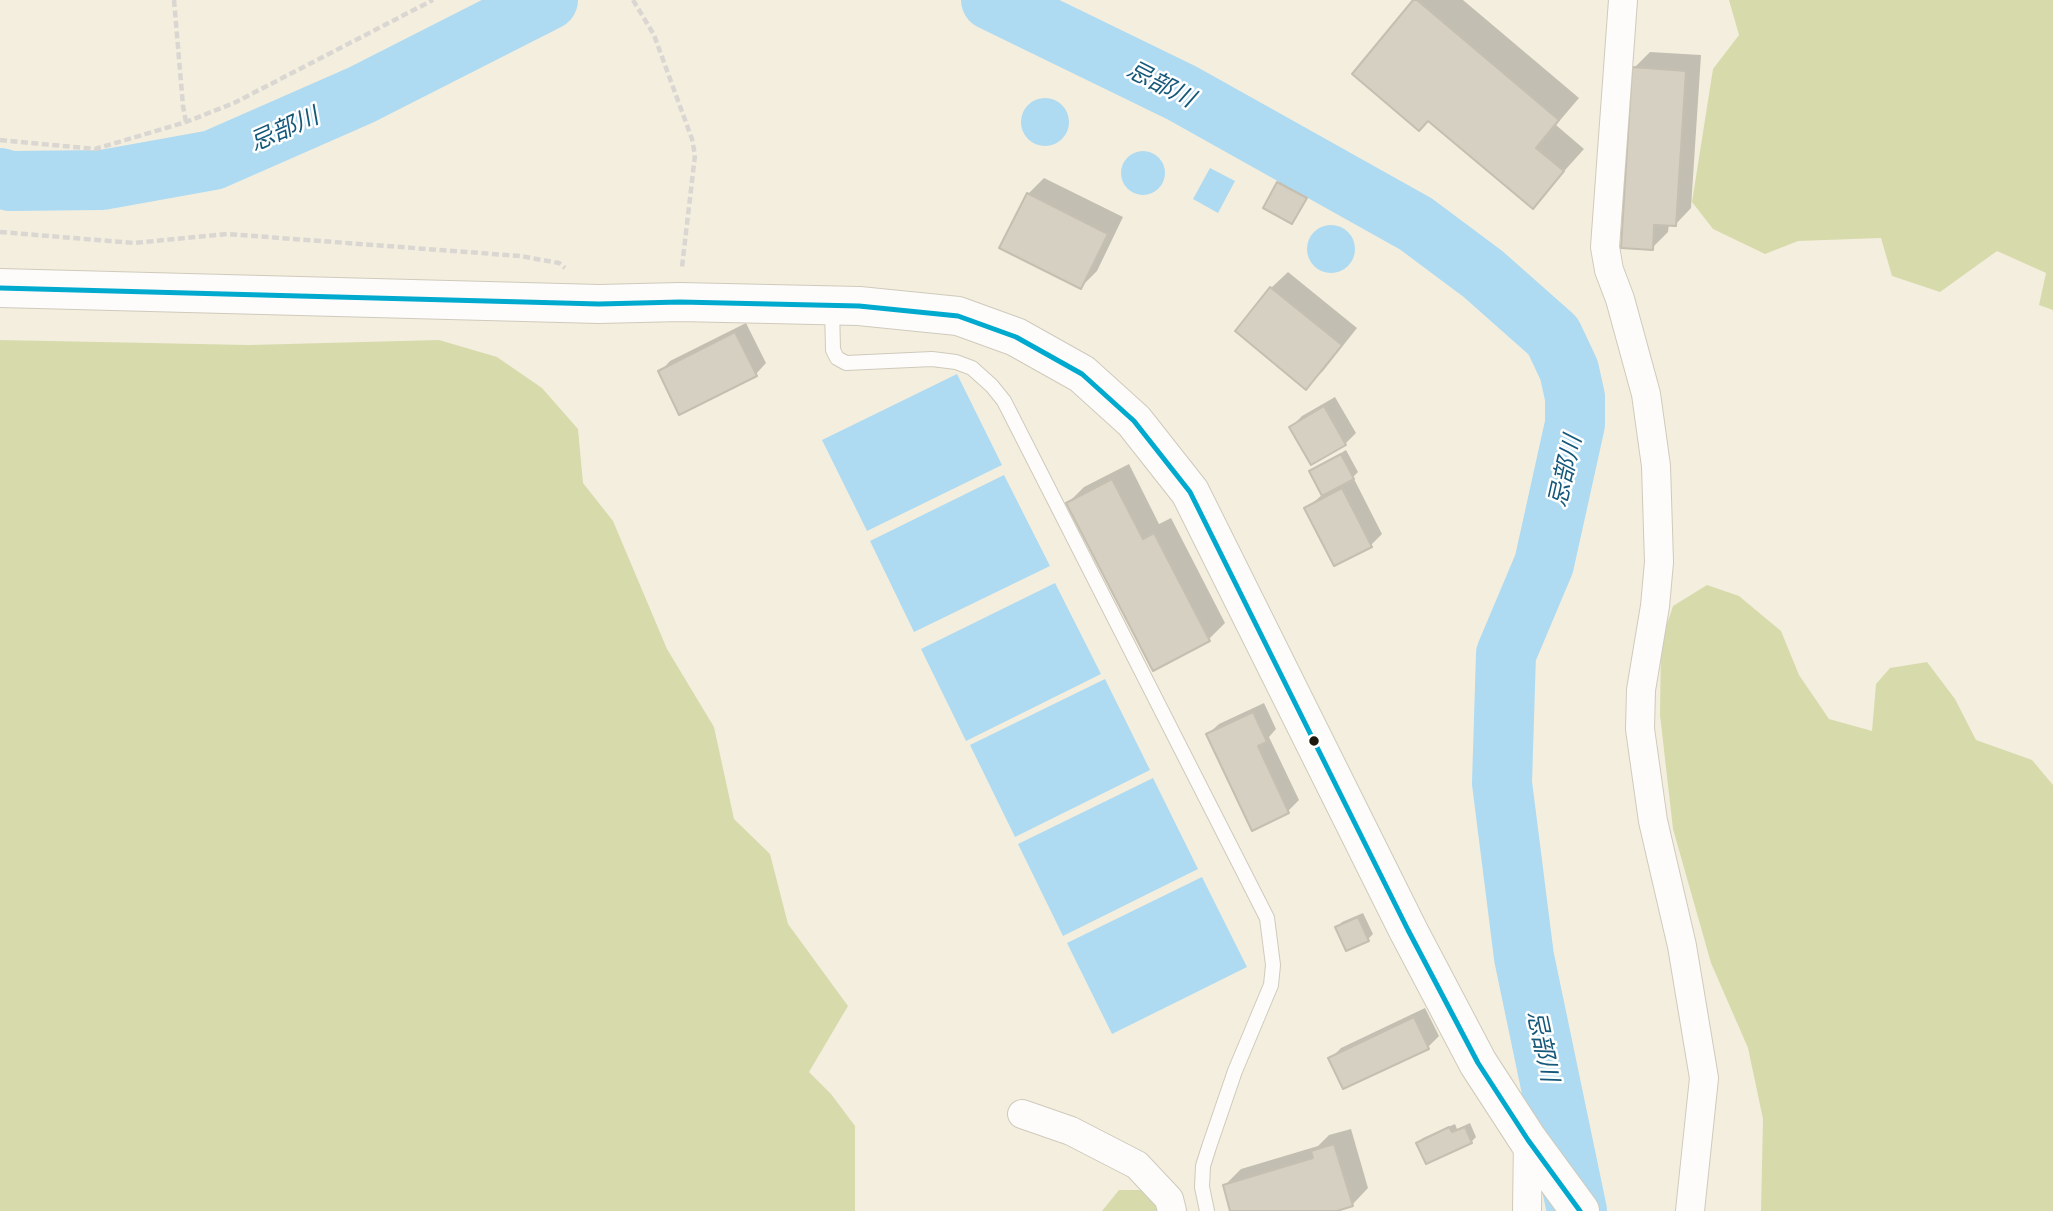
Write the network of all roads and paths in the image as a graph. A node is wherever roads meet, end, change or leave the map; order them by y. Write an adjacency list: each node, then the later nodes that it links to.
1 (174, 0): 5 (path)
2 (433, 0): 5 (path)
3 (633, 0): 10 (path)
4 (1623, 0): 18 (street)
5 (186, 122): 6 (path)
6 (0, 140)
7 (0, 232): 8 (path)
8 (559, 263)
9 (0, 288): 10 (main road)
10 (680, 302): 11 (main road)
11 (832, 306): 13 (main road); 15 (lane)
12 (1022, 1114): 14 (street)
13 (1528, 1140): 16 (street); 17 (main road)
14 (1172, 1211)
15 (1207, 1211)
16 (1527, 1211)
17 (1580, 1211)
18 (1690, 1211)

